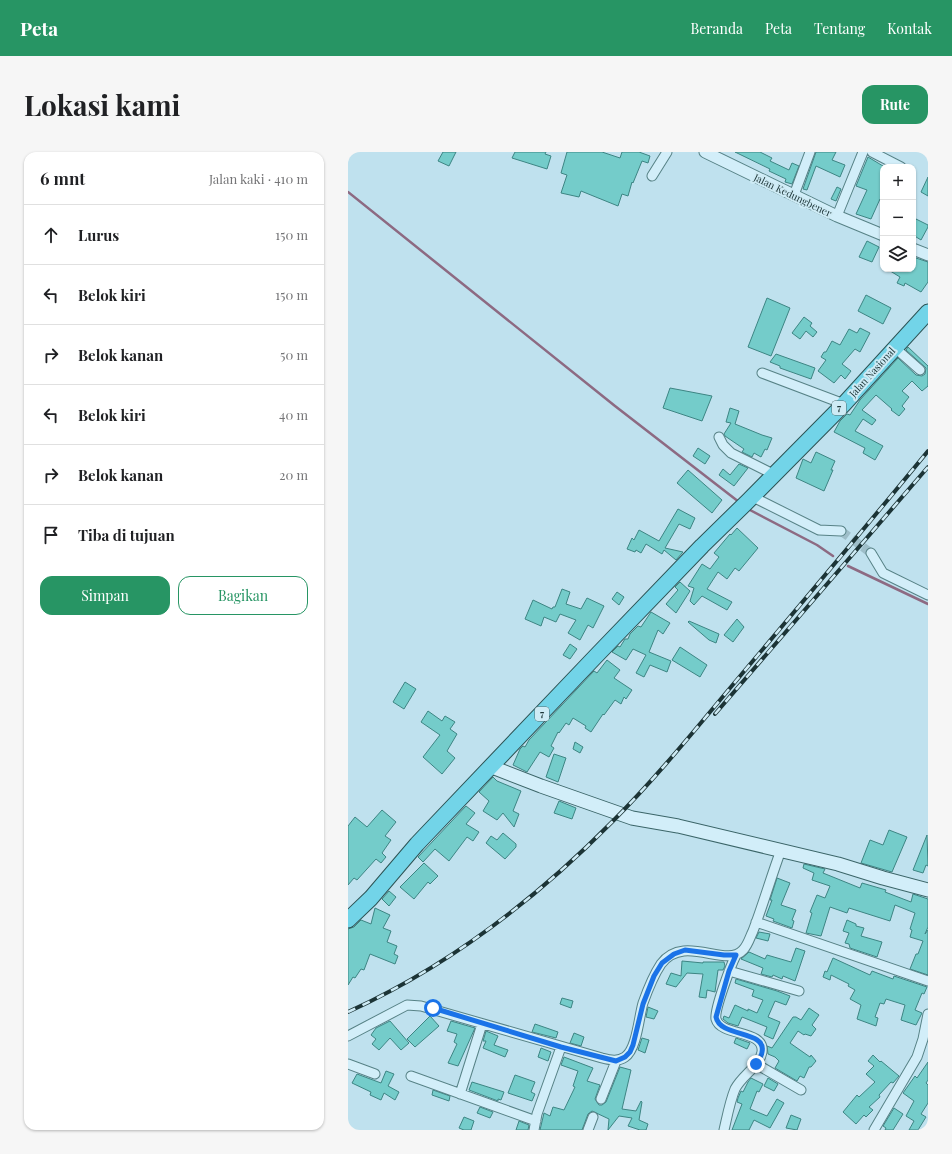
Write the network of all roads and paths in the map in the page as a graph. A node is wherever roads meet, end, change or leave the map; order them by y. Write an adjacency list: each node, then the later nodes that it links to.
1 (667, 152): 8 (street)
2 (705, 152): 6 (street, Jalan Kedungbener)
3 (810, 152): 9 (street)
4 (862, 152): 10 (street)
5 (872, 152): 7 (street)
6 (722, 156): 9 (street, Jalan Kedungbener)
7 (895, 164)
8 (652, 176)
9 (794, 195): 10 (street, Jalan Kedungbener)
10 (837, 216): 11 (street, Jalan Kedungbener)
11 (880, 234)
12 (916, 250): 13 (street)
13 (928, 255)
14 (928, 312): 15 (highway, Jalan Nasional / 7)
15 (894, 347): 16 (street); 18 (highway, Jalan Nasional / 7)
16 (920, 370)
17 (762, 373): 18 (street)
18 (844, 404): 20 (highway, Jalan Nasional / 7)
19 (719, 437): 20 (street)
20 (773, 474): 21 (highway, Jalan Nasional / 7)
21 (746, 503): 22 (street); 25 (highway, 7)
22 (841, 531)
23 (871, 553): 24 (street)
24 (928, 595)
25 (492, 767): 26 (main road); 28 (highway, 7)
26 (780, 850): 27 (main road); 29 (street)
27 (928, 890)
28 (348, 920)
29 (756, 922): 30 (street); 32 (street)
30 (736, 955): 31 (street); 38 (street)
31 (729, 971): 33 (street); 40 (street)
32 (928, 981)
33 (798, 991)
34 (928, 1014): 50 (street)
35 (482, 1024): 36 (street); 37 (street); 44 (street)
36 (348, 1036)
37 (561, 1047): 38 (street); 47 (street)
38 (616, 1061): 45 (street)
39 (348, 1064): 41 (street)
40 (756, 1064): 43 (street); 49 (street)
41 (375, 1074)
42 (411, 1076): 44 (street)
43 (801, 1090)
44 (460, 1094): 47 (street)
45 (601, 1099)
46 (593, 1117): 48 (street)
47 (535, 1126)
48 (588, 1130)
49 (724, 1130)
50 (874, 1130)

